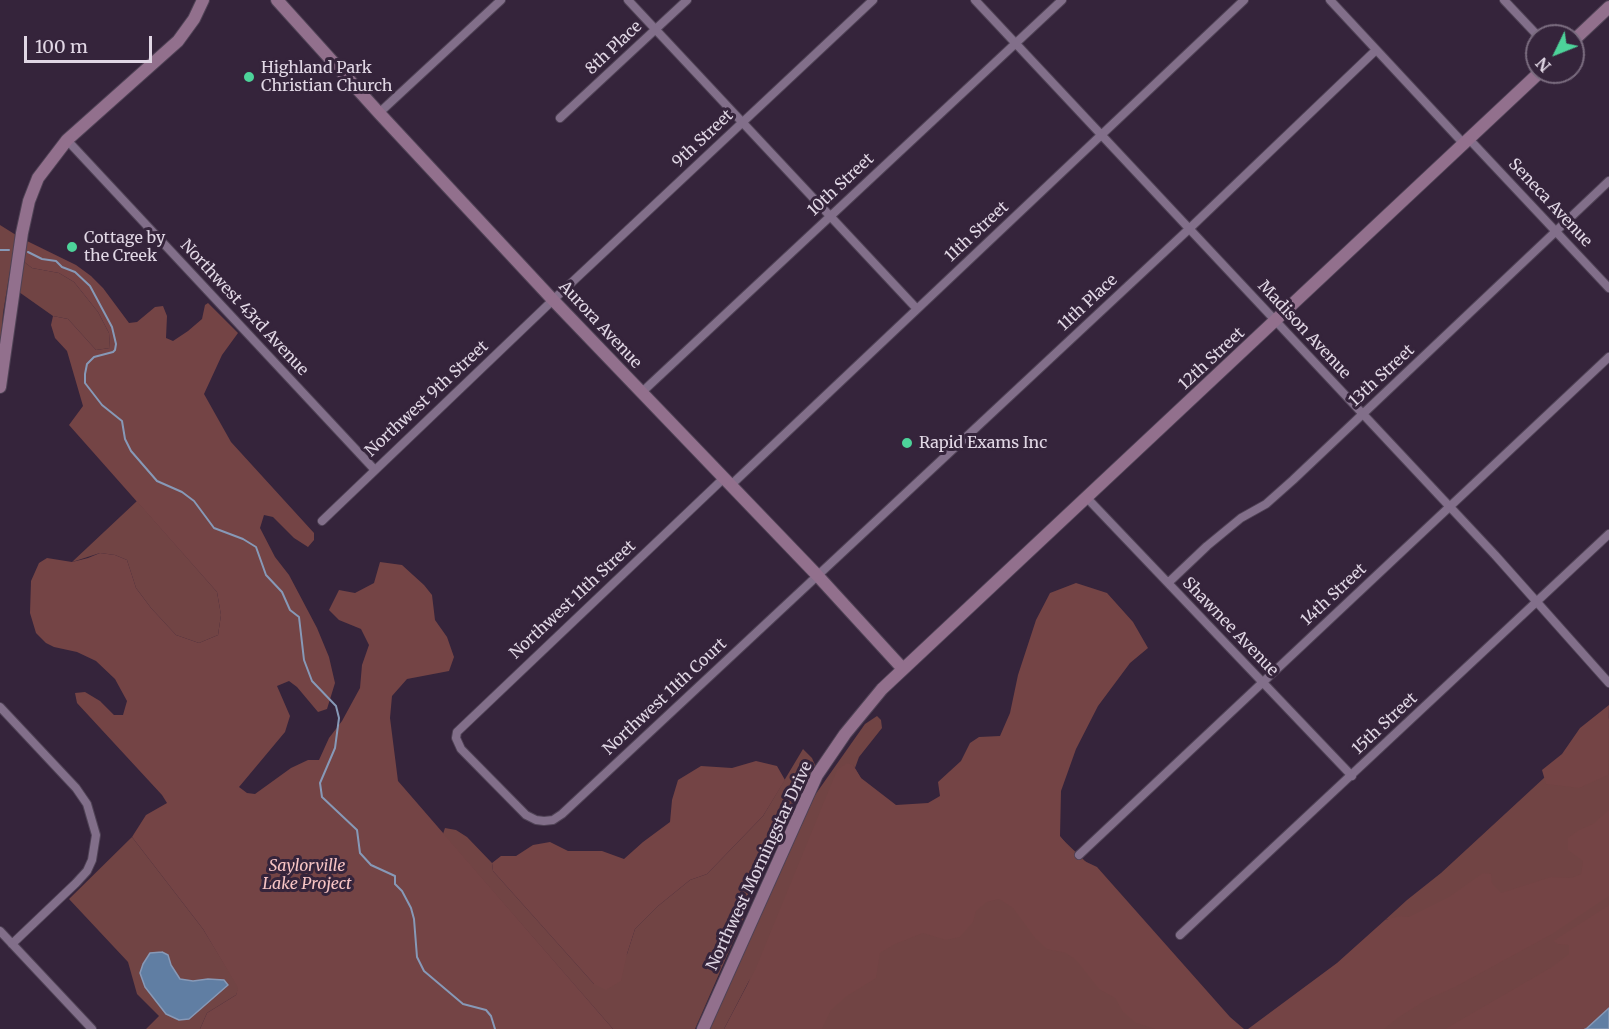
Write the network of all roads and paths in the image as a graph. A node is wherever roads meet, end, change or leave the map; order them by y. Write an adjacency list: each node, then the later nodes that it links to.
1 (203, 0): 23 (main road)
2 (501, 0): 19 (street)
3 (628, 0): 14 (street)
4 (687, 0): 14 (street, 8th Place)
5 (873, 0): 21 (street, 9th Street)
6 (975, 0): 16 (street, Madison Avenue)
7 (1062, 0): 16 (street, 10th Street)
8 (1244, 0): 22 (street, 11th Street)
9 (1330, 0): 17 (street, Seneca Avenue)
10 (1504, 0): 13 (street)
11 (284, 3): 19 (main road, Aurora Avenue)
12 (1609, 8): 15 (main road)
13 (1527, 24)
14 (656, 30): 20 (street, 8th Place); 21 (street)
15 (1585, 30)
16 (1015, 44): 22 (street, Madison Avenue); 26 (street, 10th Street)
17 (1376, 50): 24 (street, Seneca Avenue); 27 (street, 11th Place)
18 (1527, 84): 24 (main road, 12th Street)
19 (379, 113): 30 (main road, Aurora Avenue)
20 (560, 118)
21 (742, 123): 26 (street); 30 (street, 9th Street)
22 (1101, 135): 27 (street, Madison Avenue); 31 (street, 11th Street)
23 (67, 140): 34 (main road); 37 (street, Northwest 43rd Avenue)
24 (1466, 142): 28 (street, Seneca Avenue); 32 (main road, 12th Street)
25 (1609, 182): 28 (street, 13th Street)
26 (830, 216): 31 (street); 35 (street, 10th Street)
27 (1189, 229): 32 (street, Madison Avenue); 43 (street, 11th Place)
28 (1556, 231): 29 (street, Seneca Avenue); 36 (street, 13th Street)
29 (1609, 288)
30 (553, 300): 35 (main road, Aurora Avenue); 37 (street, Northwest 9th Street)
31 (917, 309): 38 (street, 11th Street)
32 (1276, 322): 36 (street, Madison Avenue); 39 (main road, 12th Street)
33 (1609, 357): 40 (street, 14th Street)
34 (0, 387)
35 (641, 393): 38 (main road, Aurora Avenue)
36 (1363, 414): 40 (street, Madison Avenue); 44 (street, 13th Street)
37 (374, 469): 41 (street, Northwest 9th Street)
38 (727, 482): 43 (main road, Aurora Avenue); 51 (street, Northwest 11th Street)
39 (1087, 498): 44 (street, Shawnee Avenue); 46 (main road, 12th Street)
40 (1450, 508): 45 (street, Madison Avenue); 47 (street, 14th Street)
41 (322, 521)
42 (1609, 534): 45 (street, 15th Street)
43 (817, 575): 46 (main road, Aurora Avenue); 51 (street, Northwest 11th Court)
44 (1168, 583): 47 (street, Shawnee Avenue)
45 (1537, 601): 48 (street, Madison Avenue); 50 (street, 15th Street)
46 (903, 669): 57 (main road, Northwest Morningstar Drive)
47 (1263, 682): 50 (street, Shawnee Avenue); 52 (street, 14th Street)
48 (1609, 683)
49 (0, 707): 55 (street)
50 (1352, 776): 54 (street, 15th Street)
51 (526, 815)
52 (1079, 855)
53 (0, 931): 55 (street)
54 (1180, 934)
55 (12, 944): 56 (street)
56 (92, 1029)
57 (703, 1029)

